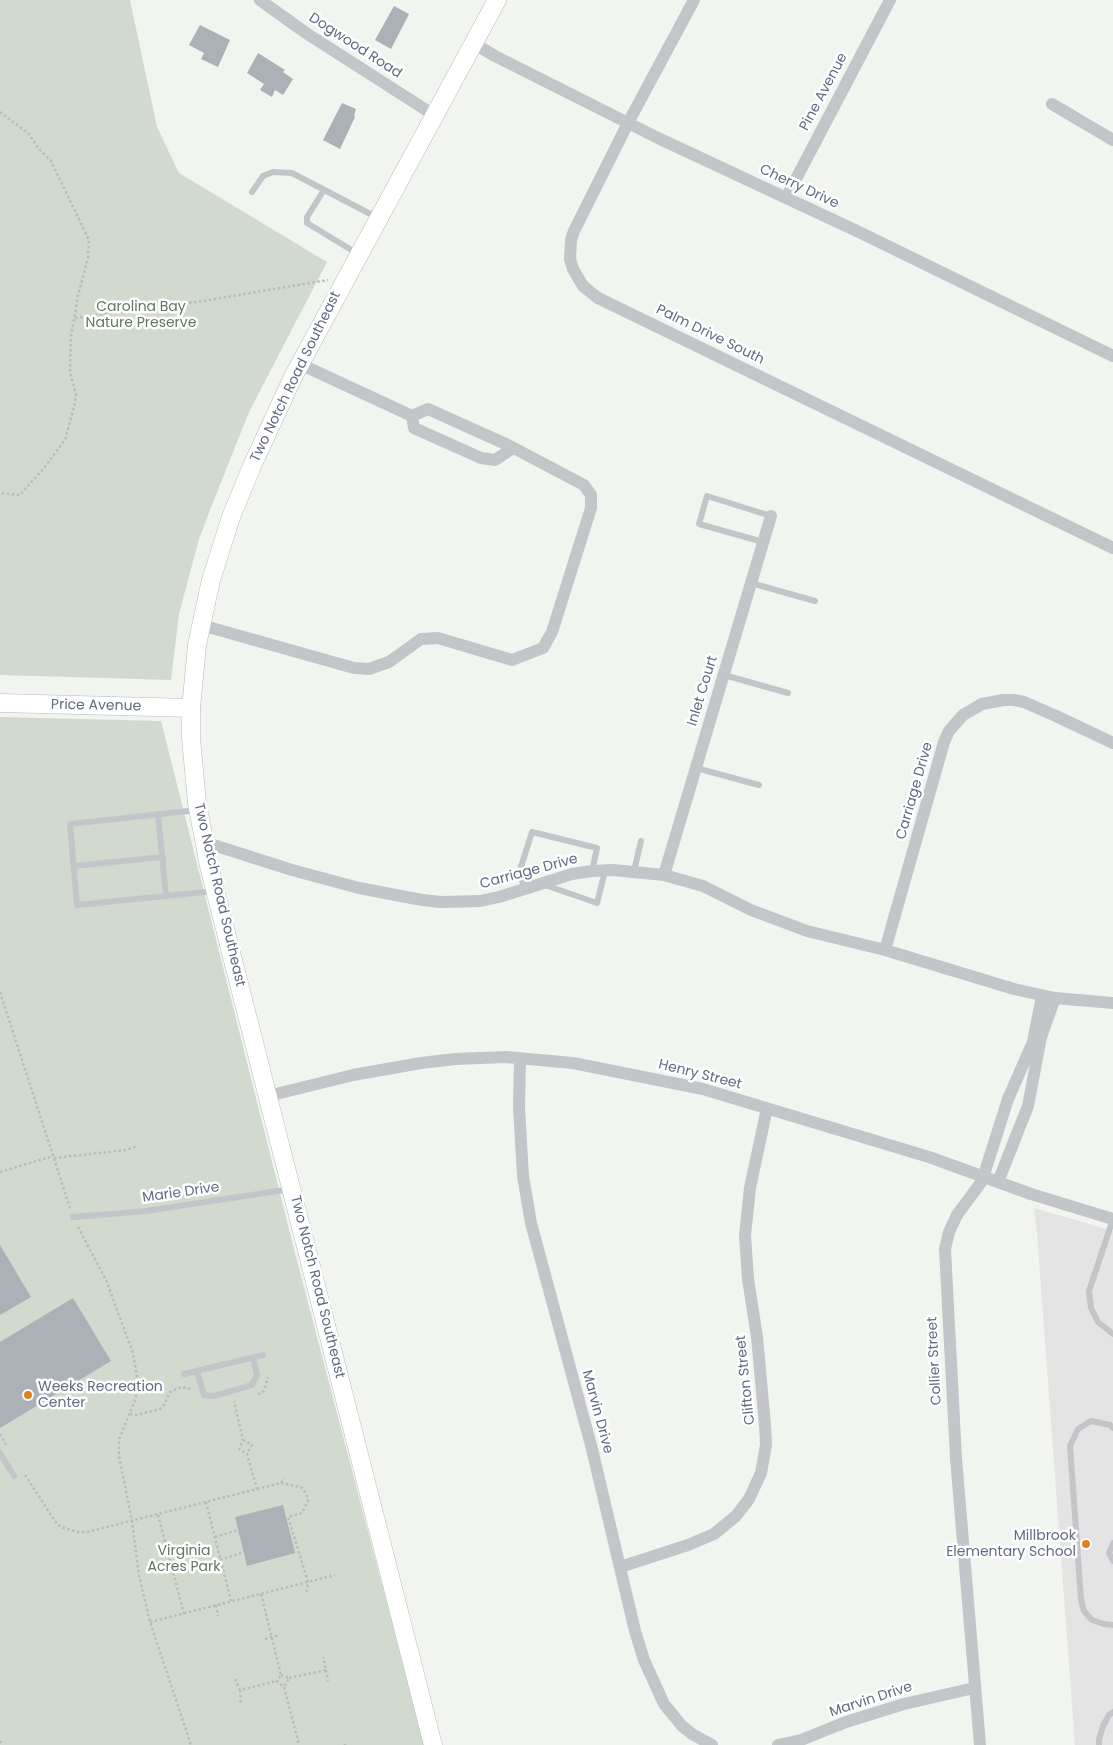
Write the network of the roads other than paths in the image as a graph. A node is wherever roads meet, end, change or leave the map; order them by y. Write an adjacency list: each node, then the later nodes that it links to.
1 (260, 0): 7 (street, Dogwood Road)
2 (497, 0): 5 (street, Two Notch Road Southeast)
3 (694, 0): 8 (street, Palm Drive South)
4 (890, 0): 12 (street, Pine Avenue)
5 (473, 43): 7 (street, Two Notch Road Southeast); 8 (street, Cherry Drive)
6 (1052, 104): 9 (street)
7 (434, 116): 13 (street, Two Notch Road Southeast)
8 (628, 123): 12 (street, Cherry Drive); 21 (street, Palm Drive South)
9 (1113, 140)
10 (324, 190): 11 (lane); 13 (lane); 14 (lane)
11 (252, 192)
12 (786, 198): 15 (street, Cherry Drive)
13 (378, 218): 14 (street, Two Notch Road Southeast)
14 (358, 254): 16 (street, Two Notch Road Southeast)
15 (1113, 356)
16 (300, 364): 17 (street); 24 (street, Two Notch Road Southeast)
17 (412, 416): 18 (street); 18 (street)
18 (513, 448): 24 (street)
19 (771, 516): 20 (street, Inlet Court); 20 (lane)
20 (764, 542): 22 (street, Inlet Court)
21 (1113, 548)
22 (751, 583): 23 (lane); 25 (street, Inlet Court)
23 (815, 601)
24 (201, 625): 28 (street, Two Notch Road Southeast)
25 (724, 676): 26 (lane); 30 (street, Inlet Court)
26 (788, 694)
27 (0, 703): 28 (street, Price Avenue)
28 (191, 708): 32 (street, Two Notch Road Southeast)
29 (1113, 743): 45 (street, Carriage Drive)
30 (696, 768): 31 (lane); 40 (street, Inlet Court)
31 (760, 785)
32 (198, 809): 33 (lane); 35 (street, Two Notch Road Southeast)
33 (158, 814): 36 (lane); 37 (lane)
34 (641, 841): 39 (lane)
35 (204, 842): 42 (street, Carriage Drive); 43 (street, Two Notch Road Southeast)
36 (163, 857): 37 (lane); 44 (lane)
37 (74, 866): 44 (lane)
38 (599, 871): 39 (street, Carriage Drive); 41 (street, Carriage Drive); 41 (lane); 42 (lane)
39 (634, 871): 40 (street, Carriage Drive)
40 (664, 875): 45 (street, Carriage Drive)
41 (544, 884): 42 (street, Carriage Drive)
42 (526, 890)
43 (216, 891): 44 (lane); 50 (street, Two Notch Road Southeast)
44 (166, 896)
45 (885, 950): 46 (street, Carriage Drive)
46 (1042, 996): 47 (street, Carriage Drive); 52 (street, Collier Street)
47 (1055, 998): 48 (street, Carriage Drive); 53 (street)
48 (1113, 1003)
49 (520, 1058): 50 (street, Henry Street); 51 (street, Henry Street); 67 (street, Marvin Drive)
50 (268, 1096): 54 (street, Two Notch Road Southeast)
51 (768, 1108): 52 (street, Henry Street); 67 (street, Clifton Street)
52 (983, 1177): 53 (street, Henry Street); 69 (street, Collier Street)
53 (998, 1182): 56 (street, Henry Street)
54 (292, 1188): 55 (lane, Marie Drive); 72 (street, Two Notch Road Southeast)
55 (73, 1217)
56 (1113, 1219): 57 (lane)
57 (1113, 1334)
58 (263, 1355): 59 (lane)
59 (253, 1357): 60 (lane); 60 (lane)
60 (197, 1371): 61 (lane)
61 (184, 1374)
62 (1113, 1428): 68 (lane)
63 (0, 1453): 64 (lane)
64 (14, 1476)
65 (1113, 1543): 66 (lane)
66 (1113, 1561)
67 (620, 1566): 71 (street, Marvin Drive)
68 (1113, 1625)
69 (974, 1688): 73 (street, Marvin Drive); 74 (street, Collier Street)
70 (1113, 1712): 75 (lane)
71 (706, 1744)
72 (433, 1745)
73 (778, 1745)
74 (980, 1745)
75 (1099, 1745)

